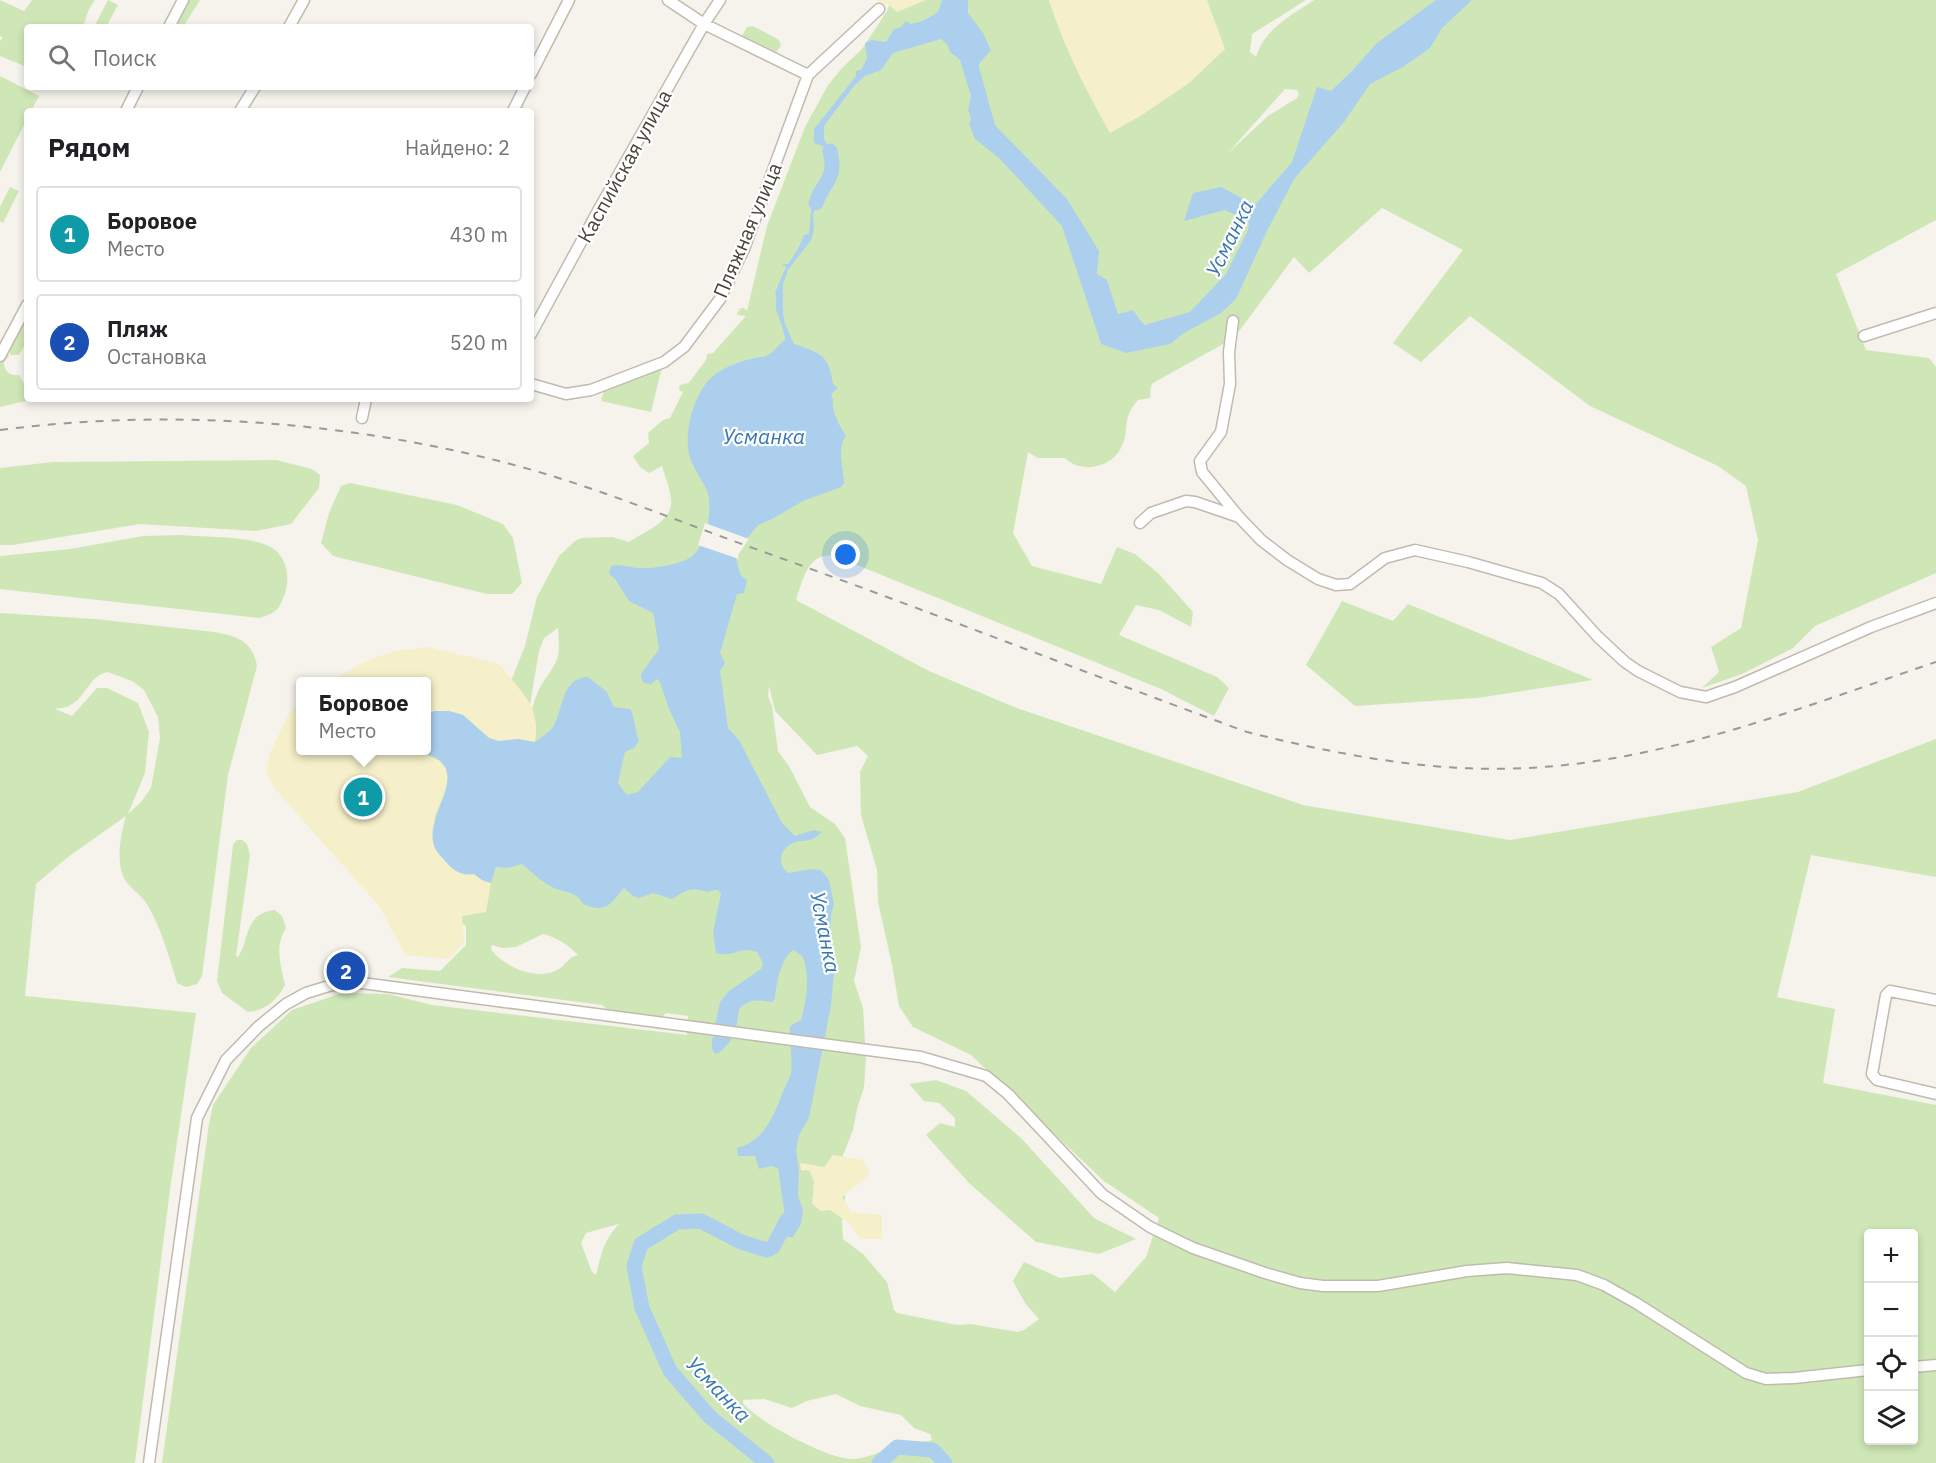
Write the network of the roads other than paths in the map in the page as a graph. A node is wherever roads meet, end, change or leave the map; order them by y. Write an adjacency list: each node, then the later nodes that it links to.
1 (183, 0): 7 (street)
2 (304, 0): 8 (street)
3 (569, 0): 10 (street)
4 (668, 0): 9 (street)
5 (720, 0): 9 (street, Каспийская улица)
6 (879, 9): 11 (street, Пляжная улица)
7 (171, 24)
8 (291, 24)
9 (704, 24): 11 (street); 21 (street, Каспийская улица)
10 (534, 68)
11 (807, 75): 24 (street, Пляжная улица)
12 (136, 90): 15 (street)
13 (253, 90): 16 (street)
14 (524, 90): 17 (street)
15 (128, 108)
16 (242, 108)
17 (514, 108)
18 (24, 310): 23 (street)
19 (1936, 313): 22 (street)
20 (1233, 321): 27 (street)
21 (534, 328)
22 (1864, 336)
23 (0, 356)
24 (534, 385)
25 (365, 402): 26 (street)
26 (362, 418)
27 (1239, 517): 28 (street); 29 (street)
28 (1140, 523)
29 (1936, 603)
30 (1936, 1000): 31 (street)
31 (1936, 1094)
32 (1936, 1365): 33 (street)
33 (1918, 1367)
34 (1864, 1371): 35 (street)
35 (149, 1463)

